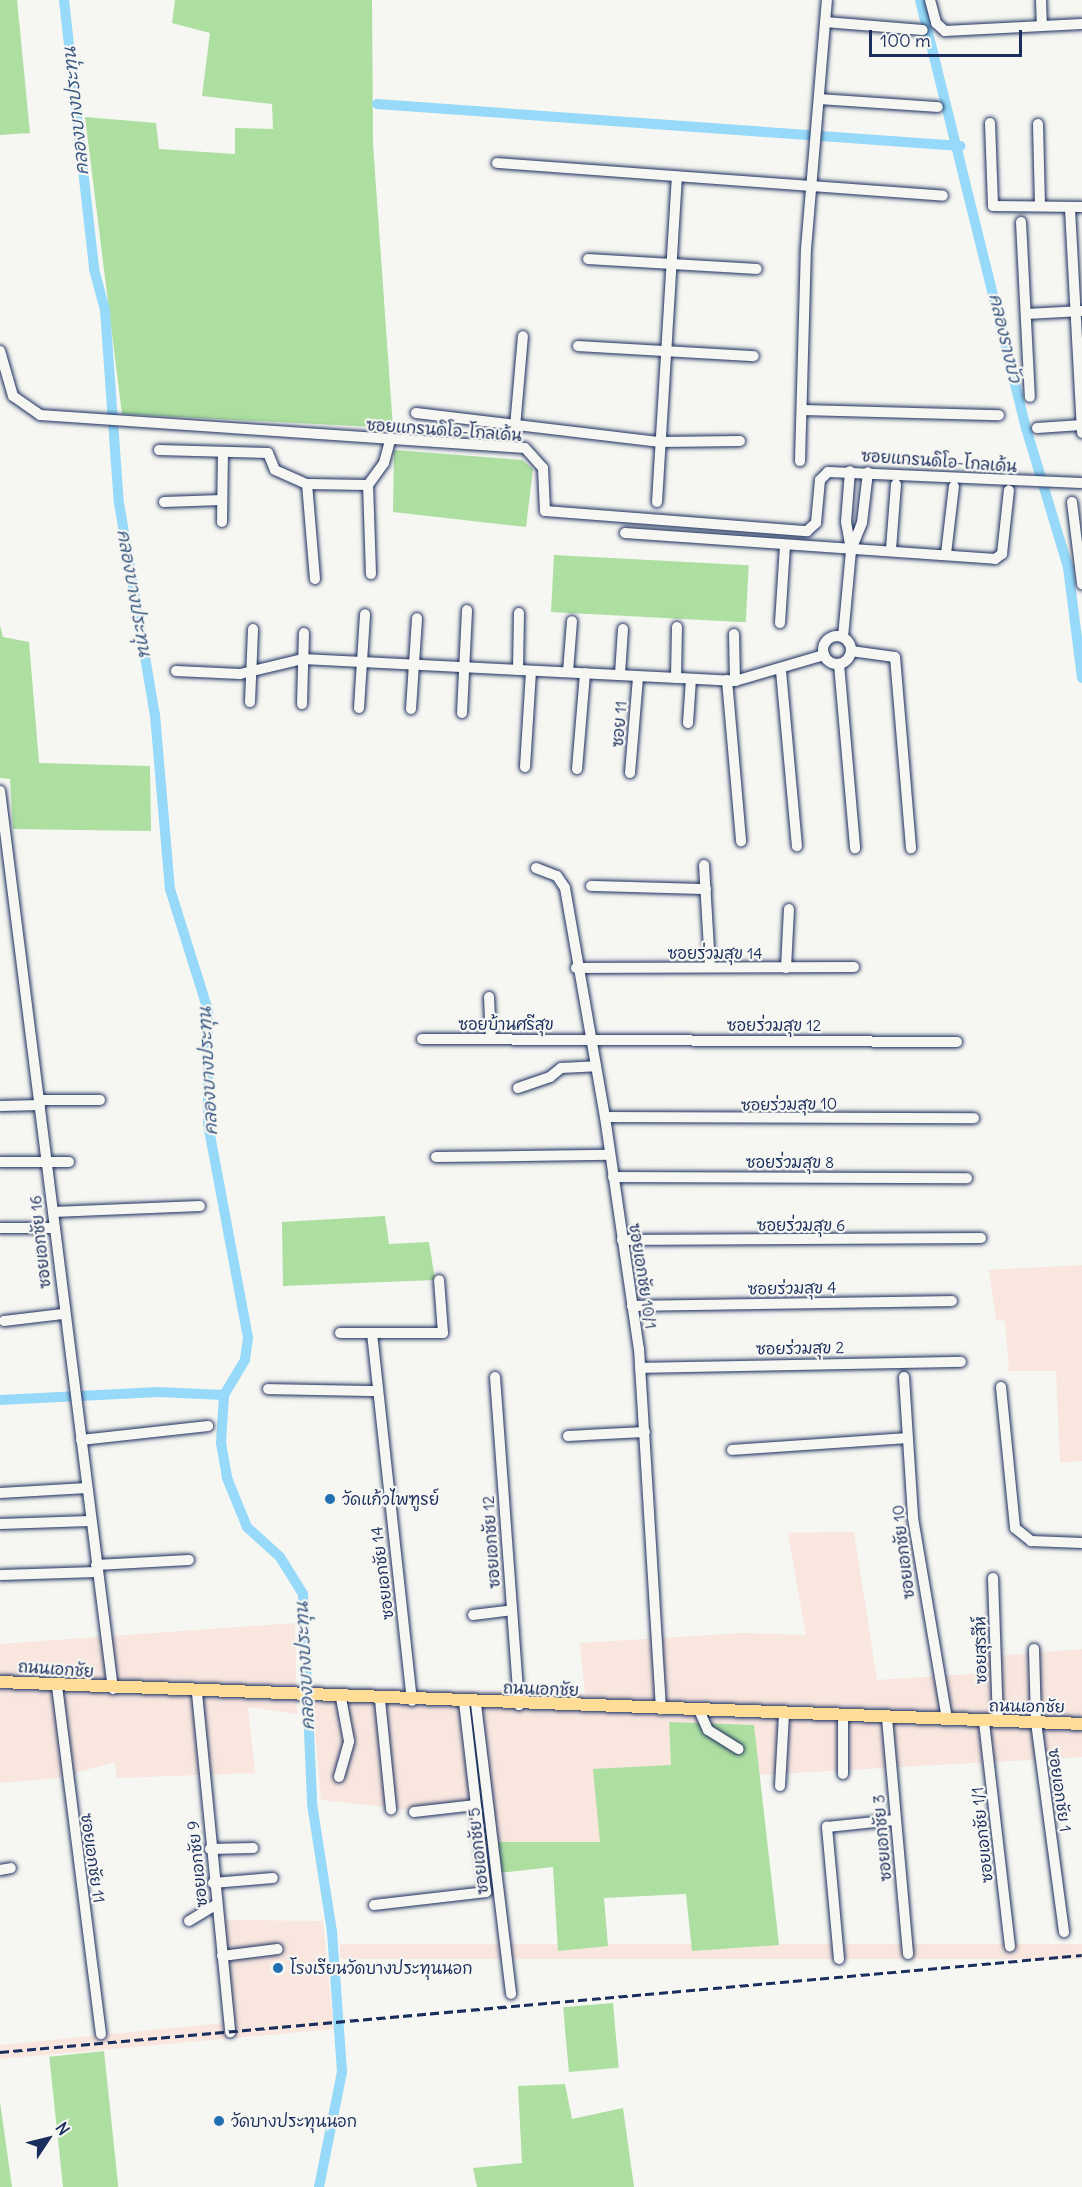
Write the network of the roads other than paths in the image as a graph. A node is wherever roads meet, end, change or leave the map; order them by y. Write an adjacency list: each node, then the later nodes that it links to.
1 (827, 0): 4 (street)
2 (930, 0): 6 (street)
3 (1041, 0): 6 (street)
4 (825, 22): 7 (street); 8 (street)
5 (1082, 24): 6 (street)
6 (1042, 26)
7 (923, 30)
8 (820, 99): 9 (street); 14 (street)
9 (938, 107)
10 (990, 123): 16 (street)
11 (1038, 124): 16 (street)
12 (497, 163): 13 (street)
13 (678, 177): 14 (street); 21 (street)
14 (813, 188): 15 (street); 31 (street)
15 (942, 196)
16 (1040, 206): 18 (street)
17 (1082, 207): 18 (street)
18 (1070, 209): 23 (street)
19 (1021, 222): 24 (street)
20 (588, 259): 21 (street)
21 (672, 264): 22 (street); 28 (street)
22 (757, 269)
23 (1078, 311): 24 (street); 34 (street)
24 (1026, 314): 30 (street)
25 (523, 336): 35 (street)
26 (578, 346): 28 (street)
27 (0, 351): 38 (street, ซอยแกรนดิโอ-โกลเด้น)
28 (667, 351): 29 (street); 40 (street)
29 (754, 356)
30 (1030, 397)
31 (802, 410): 33 (street); 43 (street)
32 (416, 413): 35 (street)
33 (999, 415)
34 (1082, 425): 36 (street); 37 (street)
35 (515, 427): 40 (street)
36 (1037, 428)
37 (1082, 433)
38 (390, 441): 44 (street, ซอยแกรนดิโอ-โกลเด้น); 49 (street)
39 (740, 441): 40 (street)
40 (660, 442): 54 (street)
41 (159, 450): 42 (street)
42 (223, 453): 47 (street); 52 (street)
43 (800, 461)
44 (850, 471): 45 (street, ซอยแกรนดิโอ-โกลเด้น); 60 (street)
45 (868, 472): 46 (street, ซอยแกรนดิโอ-โกลเด้น); 60 (street)
46 (1082, 483)
47 (307, 484): 49 (street); 63 (street)
48 (896, 484): 59 (street)
49 (368, 485): 62 (street)
50 (954, 486): 61 (street)
51 (1009, 490): 61 (street)
52 (222, 500): 53 (street); 56 (street)
53 (164, 502)
54 (657, 502)
55 (1072, 502): 64 (street)
56 (222, 522)
57 (625, 532): 58 (street)
58 (785, 545): 60 (street); 70 (street)
59 (891, 549): 60 (street); 61 (street)
60 (851, 550): 76 (street)
61 (946, 555)
62 (371, 574)
63 (315, 579)
64 (1082, 584)
65 (467, 610): 83 (street)
66 (519, 613): 84 (street)
67 (365, 614): 80 (street)
68 (417, 618): 82 (street)
69 (572, 621): 89 (street)
70 (780, 624)
71 (678, 627): 93 (street)
72 (253, 629): 88 (street)
73 (623, 630): 91 (street)
74 (304, 633): 79 (street)
75 (734, 634): 95 (street)
76 (843, 637): 77 (street); 78 (street)
77 (851, 651): 81 (street); 110 (street)
78 (824, 655): 81 (street); 87 (street)
79 (303, 660): 80 (street); 88 (street); 97 (street)
80 (362, 664): 82 (street); 98 (street)
81 (839, 664): 109 (street)
82 (414, 668): 83 (street); 99 (street)
83 (464, 669): 84 (street); 100 (street)
84 (518, 670): 86 (street)
85 (176, 671): 88 (street)
86 (531, 671): 89 (street); 102 (street)
87 (781, 671): 95 (street); 108 (street)
88 (251, 672): 96 (street)
89 (568, 672): 90 (street)
90 (585, 674): 91 (street); 103 (street)
91 (620, 674): 92 (street)
92 (638, 677): 93 (street); 104 (street, ซอย 11)
93 (676, 678): 94 (street)
94 (691, 679): 95 (street); 101 (street)
95 (731, 681): 107 (street)
96 (250, 702)
97 (302, 704)
98 (359, 708)
99 (411, 710)
100 (462, 713)
101 (688, 723)
102 (525, 767)
103 (578, 770)
104 (630, 773)
105 (0, 791): 106 (street, ซอยเอกชัย 16)
106 (1, 816): 111 (street, ซอยเอกชัย 16)
107 (741, 841)
108 (797, 846)
109 (855, 848)
110 (911, 848)
111 (4, 852): 129 (street, ซอยเอกชัย 16)
112 (704, 865): 115 (street)
113 (536, 868): 119 (street, ซอยเอกชัย 10/1)
114 (591, 886): 115 (street)
115 (706, 889): 117 (street)
116 (789, 909): 120 (street)
117 (710, 967): 119 (street, ซอยร่วมสุข 14); 120 (street, ซอยร่วมสุข 14)
118 (854, 967): 120 (street, ซอยร่วมสุข 14)
119 (576, 968): 123 (street, ซอยเอกชัย 10/1)
120 (786, 968)
121 (489, 998): 124 (street)
122 (423, 1038): 124 (street, ซอยบ้านศรีสุข)
123 (590, 1038): 124 (street, ซอยบ้านศรีสุข); 125 (street, ซอยร่วมสุข 12); 126 (street, ซอยเอกชัย 10/1)
124 (491, 1039)
125 (957, 1042)
126 (596, 1066): 127 (street); 131 (street, ซอยเอกชัย 10/1)
127 (518, 1088)
128 (100, 1100): 129 (street)
129 (40, 1103): 130 (street); 135 (street, ซอยเอกชัย 16)
130 (0, 1106)
131 (605, 1117): 132 (street, ซอยร่วมสุข 10); 133 (street, ซอยเอกชัย 10/1)
132 (974, 1118)
133 (610, 1155): 134 (street); 138 (street, ซอยเอกชัย 10/1)
134 (436, 1157)
135 (45, 1161): 136 (street); 137 (street); 141 (street, ซอยเอกชัย 16)
136 (0, 1162)
137 (69, 1162)
138 (613, 1177): 139 (street, ซอยร่วมสุข 8); 145 (street, ซอยเอกชัย 10/1)
139 (967, 1178)
140 (201, 1206): 141 (street)
141 (53, 1212): 143 (street, ซอยเอกชัย 16)
142 (0, 1228): 143 (street)
143 (55, 1228): 149 (street, ซอยเอกชัย 16)
144 (981, 1238): 145 (street, ซอยร่วมสุข 6)
145 (622, 1240): 148 (street, ซอยเอกชัย 10/1)
146 (439, 1280): 152 (street)
147 (952, 1301): 148 (street, ซอยร่วมสุข 4)
148 (632, 1306): 154 (street, ซอยเอกชัย 10/1)
149 (63, 1314): 150 (street); 164 (street, ซอยเอกชัย 16)
150 (4, 1321)
151 (340, 1333): 152 (street)
152 (372, 1333): 159 (street, ซอยเอกชัย 14)
153 (960, 1362): 154 (street, ซอยร่วมสุข 2)
154 (640, 1368): 161 (street, ซอยเอกชัย 10/1)
155 (495, 1377): 175 (street, ซอยเอกชัย 12)
156 (904, 1377): 163 (street, ซอยเอกชัย 10)
157 (1002, 1387): 170 (street)
158 (268, 1389): 159 (street)
159 (376, 1391): 184 (street, ซอยเอกชัย 14)
160 (208, 1426): 164 (street)
161 (645, 1432): 162 (street); 187 (street, ซอยเอกชัย 10/1)
162 (568, 1436)
163 (907, 1438): 165 (street); 192 (street, ซอยเอกชัย 10)
164 (81, 1440): 166 (street, ซอยเอกชัย 16)
165 (732, 1450)
166 (87, 1488): 167 (street); 168 (street, ซอยเอกชัย 16)
167 (0, 1493)
168 (90, 1521): 169 (street); 172 (street, ซอยเอกชัย 16)
169 (0, 1524)
170 (1082, 1543)
171 (189, 1560): 172 (street)
172 (97, 1568): 173 (street); 180 (street, ซอยเอกชัย 16)
173 (0, 1575)
174 (993, 1578): 194 (street, ซอยสุรสีห์)
175 (511, 1610): 176 (street); 186 (street, ซอยเอกชัย 12)
176 (472, 1615)
177 (1034, 1649): 195 (street, ซอยเอกชัย 1)
178 (0, 1682): 179 (main road, ถนนเอกชัย)
179 (57, 1686): 180 (main road, ถนนเอกชัย); 220 (street, ซอยเอกชัย 11)
180 (113, 1689): 181 (main road, ถนนเอกชัย)
181 (197, 1693): 182 (main road, ถนนเอกชัย); 206 (street, ซอยเอกชัย 9)
182 (342, 1698): 183 (main road, ถนนเอกชัย); 199 (street)
183 (380, 1700): 184 (main road, ถนนเอกชัย); 202 (street)
184 (412, 1701): 185 (main road, ถนนเอกชัย)
185 (470, 1703): 186 (main road, ถนนเอกชัย); 201 (street); 218 (street, ซอยเอกชัย 5)
186 (519, 1705): 187 (main road, ถนนเอกชัย)
187 (661, 1709): 188 (main road, ถนนเอกชัย)
188 (699, 1710): 189 (main road, ถนนเอกชัย); 197 (street)
189 (784, 1714): 190 (main road, ถนนเอกชัย); 200 (street)
190 (843, 1716): 191 (main road, ถนนเอกชัย); 198 (street)
191 (887, 1718): 192 (main road, ถนนเอกชัย); 204 (street, ซอยเอกชัย 3)
192 (947, 1720): 193 (main road, ถนนเอกชัย)
193 (984, 1722): 194 (main road, ถนนเอกชัย); 213 (street, ซอยเอกชัย 1/1)
194 (998, 1722): 195 (main road, ถนนเอกชัย)
195 (1036, 1722): 196 (main road, ถนนเอกชัย); 212 (street, ซอยเอกชัย 1)
196 (1082, 1724)
197 (739, 1749)
198 (843, 1773)
199 (339, 1777)
200 (780, 1786)
201 (476, 1804): 203 (street); 210 (street)
202 (392, 1809)
203 (414, 1812)
204 (895, 1820): 215 (street, ซอยเอกชัย 3); 217 (street)
205 (253, 1848): 206 (street)
206 (210, 1849): 208 (street, ซอยเอกชัย 9)
207 (273, 1878): 208 (street)
208 (213, 1883): 209 (street, ซอยเอกชัย 9)
209 (216, 1905): 211 (street); 216 (street, ซอยเอกชัย 9)
210 (374, 1905)
211 (189, 1921)
212 (1064, 1932)
213 (1010, 1946)
214 (278, 1949): 216 (street)
215 (908, 1954)
216 (222, 1956): 219 (street, ซอยเอกชัย 9)
217 (840, 1959)
218 (511, 1994)
219 (230, 2032)
220 (101, 2034)

